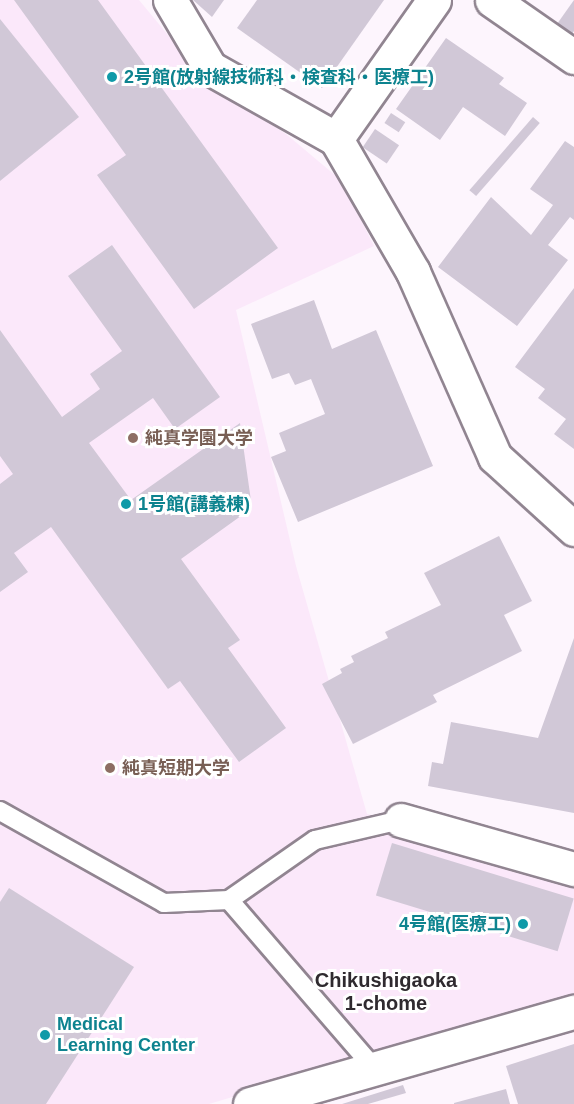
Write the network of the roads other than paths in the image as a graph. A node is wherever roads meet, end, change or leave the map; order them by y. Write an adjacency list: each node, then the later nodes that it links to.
1 (170, 0): 5 (street)
2 (434, 0): 5 (street)
3 (492, 0): 4 (street)
4 (574, 57)
5 (336, 139): 6 (street)
6 (574, 530)
7 (0, 811): 10 (lane)
8 (400, 820): 9 (street); 10 (lane)
9 (574, 869)
10 (229, 900): 12 (lane)
11 (574, 1012): 12 (street)
12 (374, 1068): 13 (street)
13 (250, 1104)

